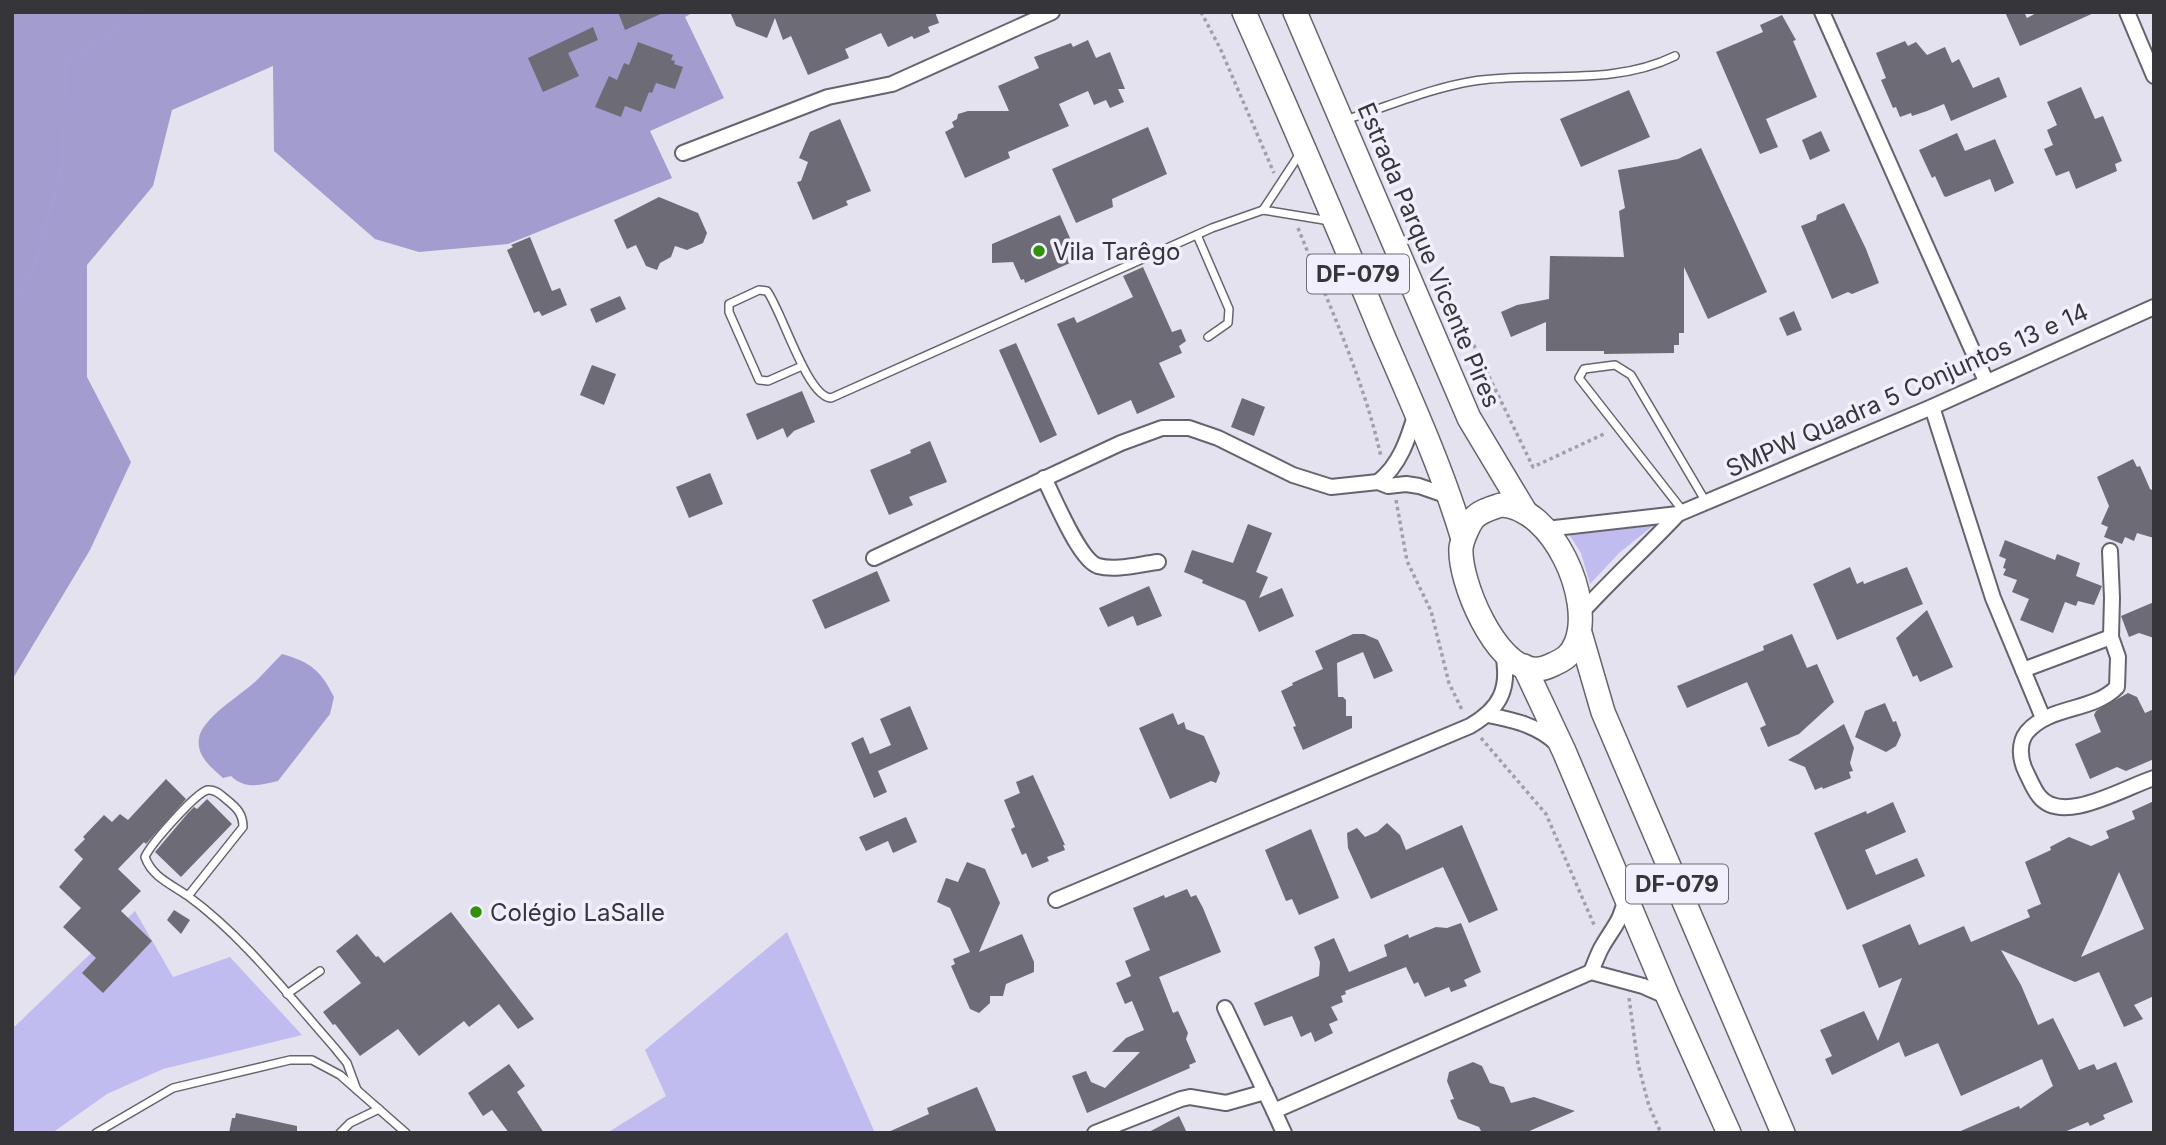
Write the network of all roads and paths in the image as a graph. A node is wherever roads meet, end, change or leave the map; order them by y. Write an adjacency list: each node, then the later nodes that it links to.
1 (1052, 12): 10 (street)
2 (1244, 12): 9 (main road, DF-079)
3 (1295, 12): 8 (main road, Estrada Parque Vicente Pires / DF-079)
4 (1822, 12): 18 (street)
5 (2127, 12): 7 (street)
6 (1675, 56): 8 (lane)
7 (2154, 76)
8 (1343, 121): 14 (main road, Estrada Parque Vicente Pires / DF-079)
9 (1304, 147): 11 (lane); 12 (main road, DF-079)
10 (683, 153)
11 (1264, 210): 12 (lane); 13 (lane)
12 (1337, 222): 20 (main road, DF-079)
13 (1197, 235): 16 (lane); 17 (lane)
14 (1422, 304): 21 (path); 26 (main road, Estrada Parque Vicente Pires / DF-079)
15 (2154, 307): 18 (street, SMPW Quadra 5 Conjuntos 13 e 14)
16 (1208, 337)
17 (802, 366): 17 (lane)
18 (1986, 381): 19 (street, SMPW Quadra 5 Conjuntos 13 e 14)
19 (1932, 407): 25 (street, SMPW Quadra 5 Conjuntos 13 e 14); 37 (street)
20 (1416, 413): 23 (street); 24 (main road, DF-079)
21 (1617, 428): 25 (lane); 27 (lane)
22 (1044, 478): 23 (street); 31 (street); 32 (street)
23 (1378, 482): 24 (street)
24 (1451, 497): 29 (main road, DF-079)
25 (1706, 502): 27 (street, SMPW Quadra 5 Conjuntos 13 e 14)
26 (1526, 513): 28 (main road, DF-079); 29 (main road, DF-079)
27 (1681, 513): 28 (street, SMPW Quadra 5 Conjuntos 13 e 14); 33 (street, SMPW Quadra 5 Conjuntos 13 e 14)
28 (1546, 529): 33 (main road, DF-079)
29 (1463, 539): 35 (main road, DF-079)
30 (2110, 551): 34 (street)
31 (874, 558)
32 (1158, 562)
33 (1580, 623): 36 (main road); 62 (main road, DF-079)
34 (2111, 637): 37 (street); 39 (street)
35 (1503, 648): 36 (main road, DF-079); 38 (street)
36 (1524, 666): 40 (main road, DF-079)
37 (2023, 670): 39 (street)
38 (1488, 715): 40 (street); 44 (street)
39 (2043, 718): 41 (street)
40 (1564, 751): 43 (main road, DF-079)
41 (2154, 778)
42 (188, 896): 42 (lane); 48 (lane)
43 (1625, 897): 46 (street); 49 (main road, DF-079)
44 (1056, 900)
45 (320, 971): 48 (lane)
46 (1591, 972): 47 (street); 54 (street)
47 (1620, 981): 49 (street); 60 (path)
48 (286, 994): 51 (lane)
49 (1668, 997): 61 (main road, DF-079)
50 (1225, 1008): 52 (street)
51 (357, 1090): 53 (lane); 55 (lane)
52 (1265, 1092): 54 (street); 58 (street)
53 (379, 1109): 56 (lane); 57 (lane)
54 (1274, 1111): 59 (street)
55 (96, 1133)
56 (340, 1133)
57 (406, 1133)
58 (1095, 1133)
59 (1284, 1133)
60 (1661, 1133)
61 (1729, 1133)
62 (1783, 1133)

